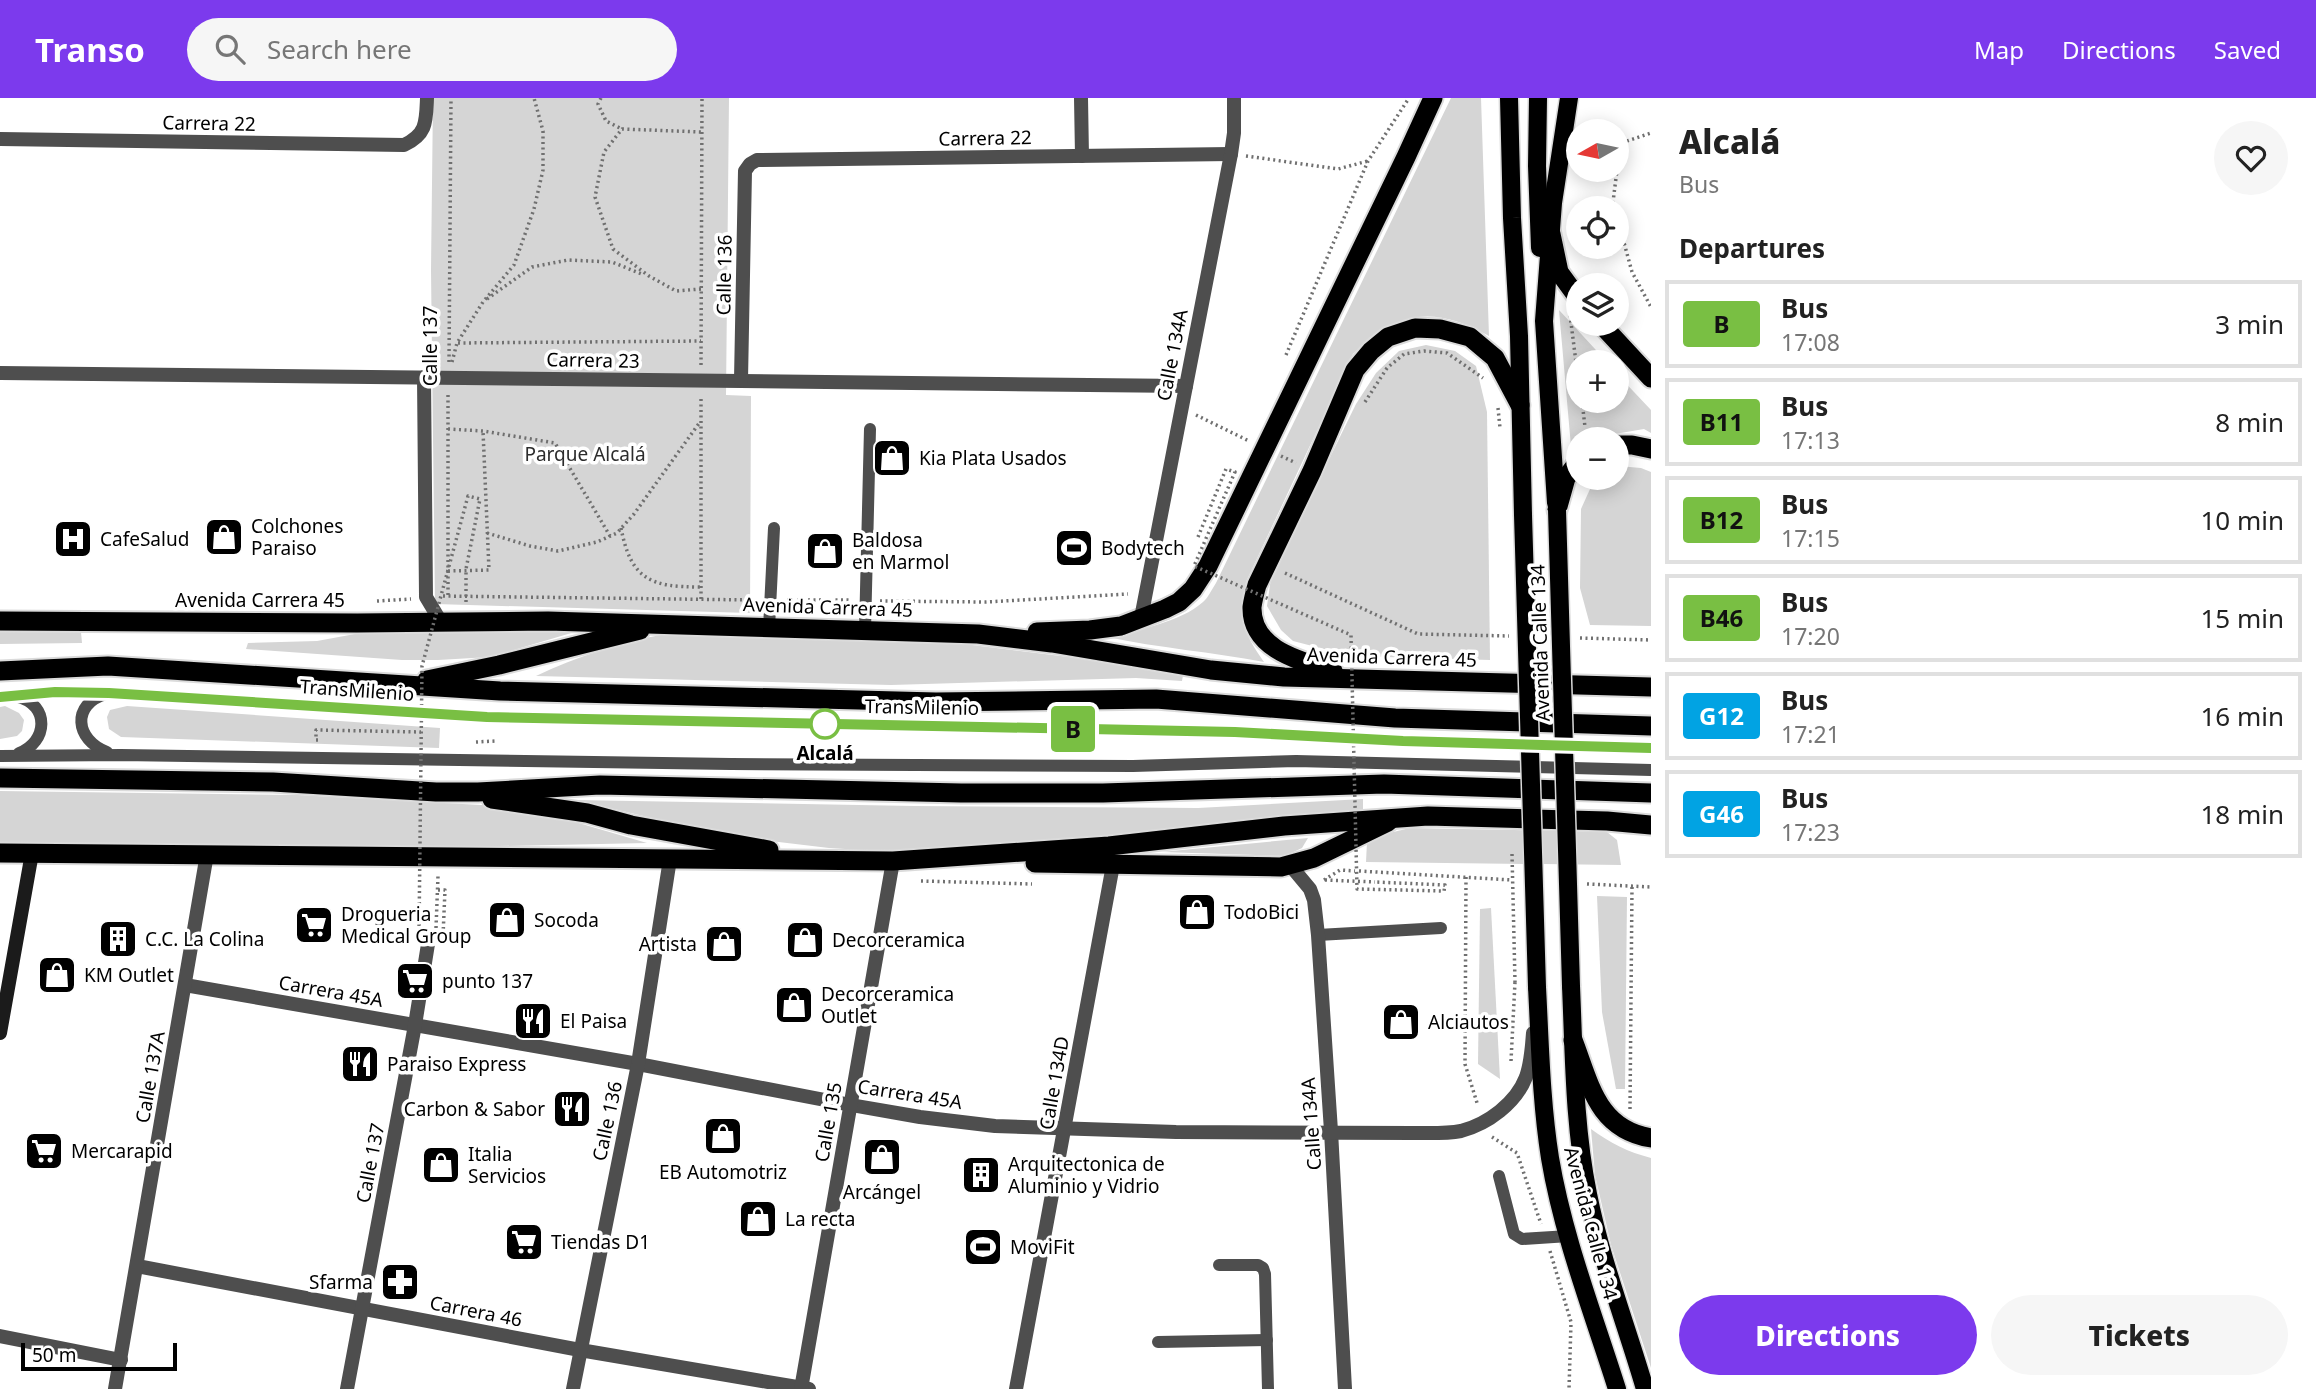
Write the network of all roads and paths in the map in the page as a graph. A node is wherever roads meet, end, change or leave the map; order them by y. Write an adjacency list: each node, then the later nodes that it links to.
1 (427, 98): 15 (street, Carrera 22)
2 (451, 98): 36 (path, Calle 137)
3 (534, 98): 26 (path)
4 (601, 98): 12 (path)
5 (1081, 98): 17 (street)
6 (1234, 98): 16 (street, Calle 134A)
7 (1409, 98): 18 (path)
8 (1433, 98): 52 (highway)
9 (1509, 98): 42 (main road, Avenida Calle 134)
10 (1538, 98): 28 (main road)
11 (1569, 98): 21 (main road, Avenida Calle 134)
12 (622, 129): 13 (path); 23 (path)
13 (702, 132)
14 (1651, 133): 20 (path)
15 (0, 139)
16 (1231, 154): 17 (street, Carrera 22); 18 (path); 39 (street, Calle 134A)
17 (1082, 156): 19 (street, Carrera 22)
18 (1368, 161): 32 (path)
19 (745, 171): 38 (street, Calle 136)
20 (1614, 196)
21 (1550, 234): 24 (highway); 28 (main road, Avenida Calle 134)
22 (1628, 259): 27 (path)
23 (656, 280): 25 (path); 26 (path)
24 (1566, 287)
25 (701, 289)
26 (483, 302): 31 (path)
27 (1651, 307)
28 (1544, 321): 57 (main road, Avenida Calle 134)
29 (1612, 336): 35 (highway)
30 (701, 341): 31 (path)
31 (457, 343): 36 (path)
32 (1282, 365)
33 (0, 373): 34 (street, Carrera 23)
34 (424, 377): 36 (street, Carrera 23); 70 (street, Calle 137)
35 (1651, 377)
36 (448, 378): 38 (street, Carrera 23); 47 (path, Calle 137)
37 (1484, 379): 41 (path)
38 (741, 380): 39 (street, Carrera 23)
39 (1186, 386): 43 (street, Calle 134A)
40 (1496, 399): 49 (path)
41 (1364, 404)
42 (1520, 405): 55 (highway); 130 (main road, Avenida Calle 134, bridge)
43 (1182, 408): 52 (path); 68 (street, Calle 134A)
44 (1583, 413): 46 (path)
45 (701, 420): 58 (path)
46 (1585, 427)
47 (448, 429): 50 (path); 65 (path, Calle 137)
48 (870, 429): 72 (lane)
49 (1500, 430)
50 (484, 431): 60 (path); 61 (path)
51 (1629, 445): 53 (highway)
52 (1260, 446): 55 (path); 73 (highway)
53 (1651, 449)
54 (1242, 467): 63 (path)
55 (1312, 471): 85 (highway)
56 (1566, 478): 57 (highway)
57 (1557, 510): 133 (main road, Avenida Calle 134, bridge)
58 (621, 528): 61 (path); 67 (path)
59 (774, 528): 71 (lane)
60 (487, 533): 61 (path); 64 (path)
61 (610, 536)
62 (1198, 537): 117 (path, bridge)
63 (1192, 569)
64 (466, 570): 65 (path); 71 (path); 93 (path, bridge)
65 (448, 571): 69 (path, Calle 137)
66 (1284, 572): 81 (path)
67 (701, 587)
68 (1146, 593): 72 (path); 73 (street, Calle 134A)
69 (448, 595)
70 (426, 597): 75 (street); 76 (street)
71 (770, 600): 72 (path); 78 (lane)
72 (866, 600): 79 (lane)
73 (1141, 618): 80 (highway)
74 (0, 621): 76 (highway, Avenida Carrera 45)
75 (441, 622): 76 (highway, Avenida Carrera 45); 77 (highway, Avenida Carrera 45)
76 (410, 623)
77 (672, 625): 78 (highway, Avenida Carrera 45); 87 (highway)
78 (769, 628): 79 (highway, Avenida Carrera 45)
79 (865, 630): 80 (highway, Avenida Carrera 45)
80 (978, 635): 85 (highway, Avenida Carrera 45)
81 (1512, 636)
82 (1580, 638): 83 (path)
83 (1651, 640)
84 (0, 671): 87 (highway)
85 (1358, 678): 88 (highway, Avenida Carrera 45)
86 (1651, 681): 88 (highway)
87 (398, 686): 92 (highway)
88 (1614, 686): 89 (highway, Avenida Carrera 45)
89 (1651, 687)
90 (109, 693): 91 (lane, TransMilenio); 97 (lane, TransMilenio); 98 (lane, TransMilenio)
91 (7, 696): 99 (lane, TransMilenio)
92 (1651, 726)
93 (421, 732): 94 (path); 124 (path, bridge)
94 (330, 740)
95 (412, 743): 96 (path, bridge)
96 (426, 743)
97 (1651, 748)
98 (121, 755): 99 (lane, TransMilenio); 100 (lane, TransMilenio)
99 (4, 756)
100 (1651, 770)
101 (0, 778): 102 (highway)
102 (436, 792): 103 (highway); 111 (highway)
103 (1651, 793)
104 (1395, 818): 105 (highway); 110 (highway); 113 (highway)
105 (1651, 825)
106 (0, 853): 107 (highway)
107 (32, 853): 108 (highway); 132 (main road)
108 (207, 854): 109 (highway); 129 (street, Calle 137A)
109 (670, 859): 111 (highway); 134 (street, Calle 136)
110 (936, 860): 112 (highway); 114 (highway)
111 (836, 861): 114 (highway)
112 (1113, 865): 113 (highway); 141 (street, Calle 134D)
113 (1290, 865): 126 (street, Calle 134A)
114 (892, 871): 120 (path); 137 (street, Calle 135)
115 (1359, 872): 116 (path)
116 (1466, 877): 118 (path); 138 (path)
117 (1324, 880)
118 (1512, 880)
119 (438, 881): 124 (path)
120 (1041, 884)
121 (1583, 884): 122 (path)
122 (1632, 887): 123 (path); 139 (path)
123 (1651, 887)
124 (438, 890): 127 (path)
125 (1441, 928): 126 (lane)
126 (1318, 935): 142 (street, Calle 134A)
127 (428, 944): 131 (street, Calle 137)
128 (1515, 982): 135 (path)
129 (185, 985): 131 (street, Carrera 45A); 148 (street, Calle 137A)
130 (1537, 987): 140 (street, Carrera 45A); 145 (main road, Avenida Calle 134)
131 (415, 1025): 134 (street, Carrera 45A); 149 (street, Calle 137)
132 (0, 1032)
133 (1573, 1040): 143 (highway); 164 (main road, Avenida Calle 134)
134 (639, 1063): 137 (street, Carrera 45A); 153 (street, Calle 136)
135 (1511, 1064)
136 (1488, 1100): 138 (path)
137 (851, 1105): 141 (street, Carrera 45A); 158 (street, Calle 135)
138 (1479, 1108): 140 (path)
139 (1630, 1112)
140 (1483, 1123): 142 (street, Carrera 45A); 146 (path)
141 (1065, 1129): 142 (street, Carrera 45A); 159 (street, Calle 134D)
142 (1331, 1131): 161 (street, Calle 134A)
143 (1651, 1138)
144 (1499, 1176): 146 (lane)
145 (1569, 1236): 146 (lane); 163 (main road, Avenida Calle 134)
146 (1545, 1238): 162 (path)
147 (1219, 1265): 151 (lane)
148 (137, 1266): 149 (street, Carrera 46); 154 (street, Calle 137A)
149 (362, 1309): 153 (street, Carrera 46); 156 (street, Calle 137)
150 (0, 1336): 154 (street)
151 (1267, 1340): 152 (lane); 160 (lane)
152 (1158, 1342)
153 (580, 1350): 157 (street, Calle 136); 158 (street, Carrera 46)
154 (121, 1360): 155 (street, Calle 137A)
155 (116, 1389)
156 (346, 1389)
157 (573, 1389)
158 (804, 1389)
159 (1016, 1389)
160 (1268, 1389)
161 (1345, 1389)
162 (1569, 1389)
163 (1617, 1389)
164 (1645, 1389)

